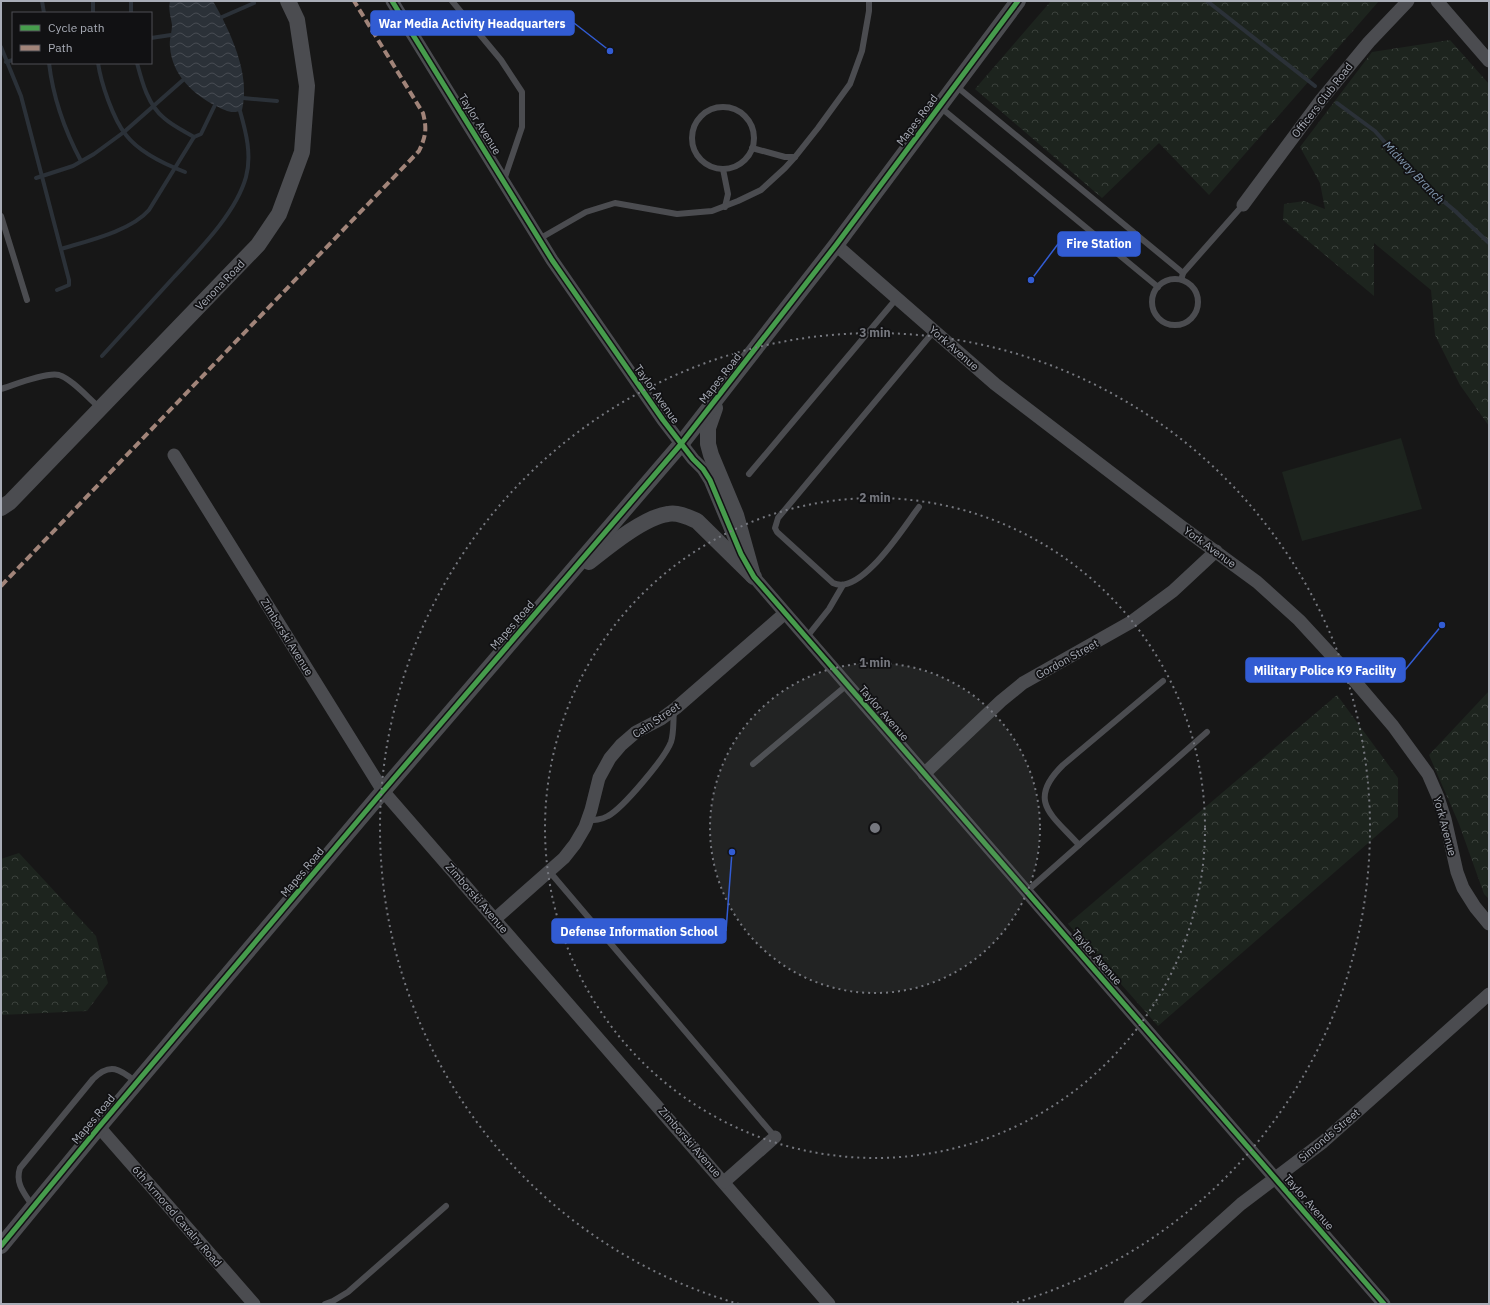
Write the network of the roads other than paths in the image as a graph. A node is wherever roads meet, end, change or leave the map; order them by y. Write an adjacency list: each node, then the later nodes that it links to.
1 (288, 1): 27 (street, Venona Road)
2 (392, 1): 14 (street, Taylor Avenue)
3 (452, 1): 14 (lane)
4 (869, 1): 12 (lane)
5 (1018, 1): 9 (street, Mapes Road)
6 (1408, 1): 15 (street, Officers Club Road)
7 (1437, 1): 8 (street)
8 (1489, 61)
9 (955, 86): 10 (street, Mapes Road); 20 (lane)
10 (939, 106): 19 (street, Mapes Road); 21 (lane)
11 (752, 148): 12 (lane); 13 (lane); 13 (lane)
12 (795, 157): 16 (lane)
13 (723, 169): 16 (lane)
14 (504, 182): 18 (street, Taylor Avenue)
15 (1243, 205): 20 (lane)
16 (725, 206): 18 (lane)
17 (1, 216): 23 (lane)
18 (539, 239): 28 (street, Taylor Avenue)
19 (836, 245): 22 (street, York Avenue); 26 (street, Mapes Road)
20 (1182, 276): 21 (lane); 21 (lane)
21 (1158, 287)
22 (896, 298): 24 (street, York Avenue); 30 (lane)
23 (27, 300)
24 (934, 331): 33 (street, York Avenue); 36 (lane)
25 (1, 389): 27 (lane)
26 (719, 396): 28 (street, Mapes Road); 34 (street)
27 (100, 408): 32 (street, Venona Road)
28 (681, 444): 34 (street, Taylor Avenue); 35 (street, Mapes Road)
29 (174, 455): 45 (street, Zimborski Avenue)
30 (749, 474)
31 (919, 507): 36 (lane)
32 (1, 508)
33 (1216, 551): 44 (street, Gordon Street); 51 (street, York Avenue)
34 (754, 577): 35 (street); 37 (street, Taylor Avenue)
35 (561, 584): 45 (street, Mapes Road)
36 (843, 585): 38 (lane)
37 (784, 614): 38 (street, Taylor Avenue); 41 (street, Cain Street)
38 (806, 638): 40 (street, Taylor Avenue)
39 (1163, 681): 47 (lane)
40 (847, 685): 43 (lane); 44 (street, Taylor Avenue)
41 (674, 709): 46 (street, Cain Street); 46 (lane)
42 (1207, 732): 47 (lane)
43 (753, 764)
44 (924, 774): 49 (street, Taylor Avenue)
45 (383, 790): 50 (street, Zimborski Avenue); 53 (street, Mapes Road)
46 (587, 820): 48 (street, Cain Street)
47 (1079, 845): 49 (lane)
48 (549, 871): 50 (street, Cain Street); 55 (lane)
49 (1027, 891): 56 (street, Taylor Avenue)
50 (495, 919): 57 (street, Zimborski Avenue)
51 (1489, 924)
52 (1489, 994): 56 (street, Simonds Street)
53 (137, 1083): 54 (street, Mapes Road); 58 (lane)
54 (99, 1127): 58 (street, Mapes Road); 61 (street, 6th Armored Cavalry Road)
55 (775, 1137): 57 (street)
56 (1275, 1177): 64 (street, Simonds Street); 65 (street, Taylor Avenue)
57 (724, 1182): 63 (street, Zimborski Avenue)
58 (33, 1206): 60 (street, Mapes Road)
59 (446, 1206): 62 (lane)
60 (1, 1246)
61 (254, 1304)
62 (325, 1304)
63 (829, 1304)
64 (1130, 1304)
65 (1384, 1304)

